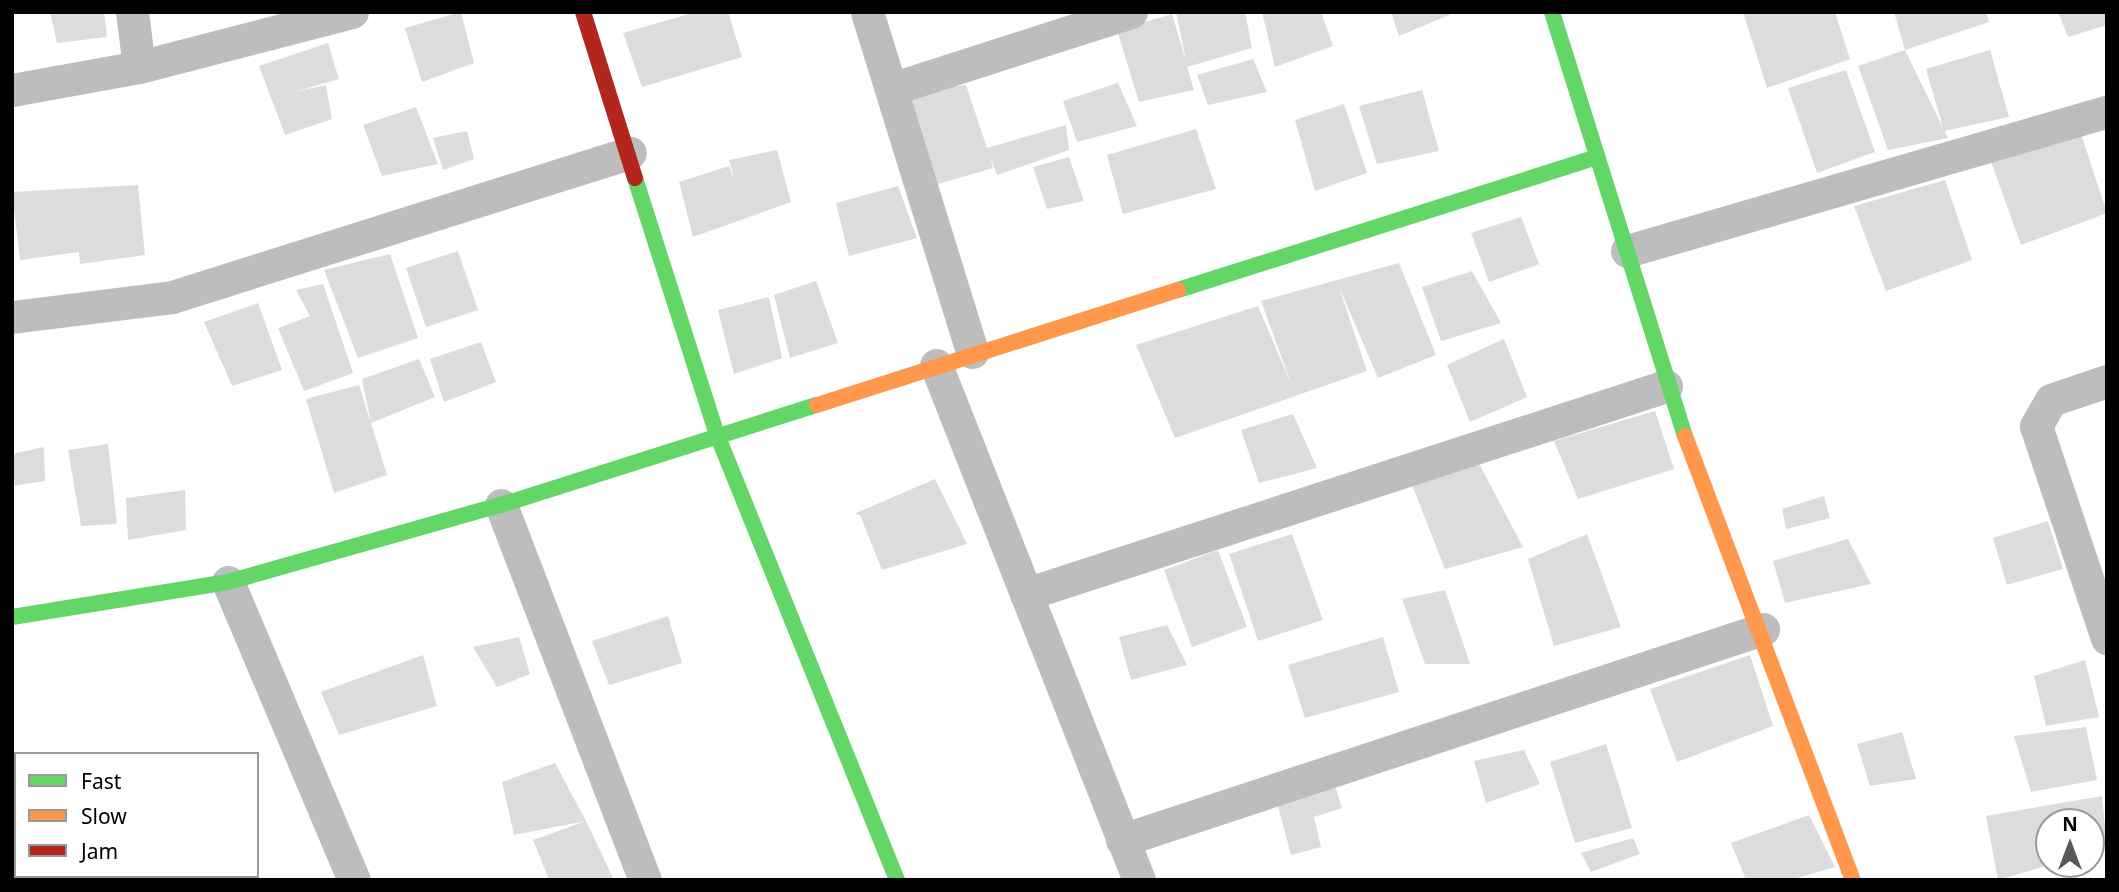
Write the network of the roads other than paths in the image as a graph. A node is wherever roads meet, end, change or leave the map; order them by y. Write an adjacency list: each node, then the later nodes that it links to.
1 (132, 12): 7 (street)
2 (352, 12): 7 (street)
3 (583, 12): 11 (street)
4 (867, 12): 8 (street)
5 (1131, 12): 8 (street)
6 (1552, 12): 12 (street)
7 (139, 67): 9 (street)
8 (891, 89): 15 (street)
9 (12, 90)
10 (2107, 112): 13 (street)
11 (630, 153): 14 (street); 19 (street)
12 (1597, 157): 13 (street); 15 (street)
13 (1628, 251): 18 (street)
14 (12, 317)
15 (972, 352): 16 (street)
16 (936, 365): 19 (street); 22 (street)
17 (2107, 380): 25 (street)
18 (1666, 386): 22 (street); 24 (street)
19 (716, 432): 20 (street); 29 (street)
20 (501, 505): 21 (street); 28 (street)
21 (228, 582): 23 (street); 27 (street)
22 (1026, 594): 26 (street)
23 (12, 617)
24 (1763, 629): 26 (street); 31 (street)
25 (2107, 638)
26 (1122, 840): 30 (street)
27 (354, 880)
28 (645, 880)
29 (897, 880)
30 (1139, 880)
31 (1853, 880)

